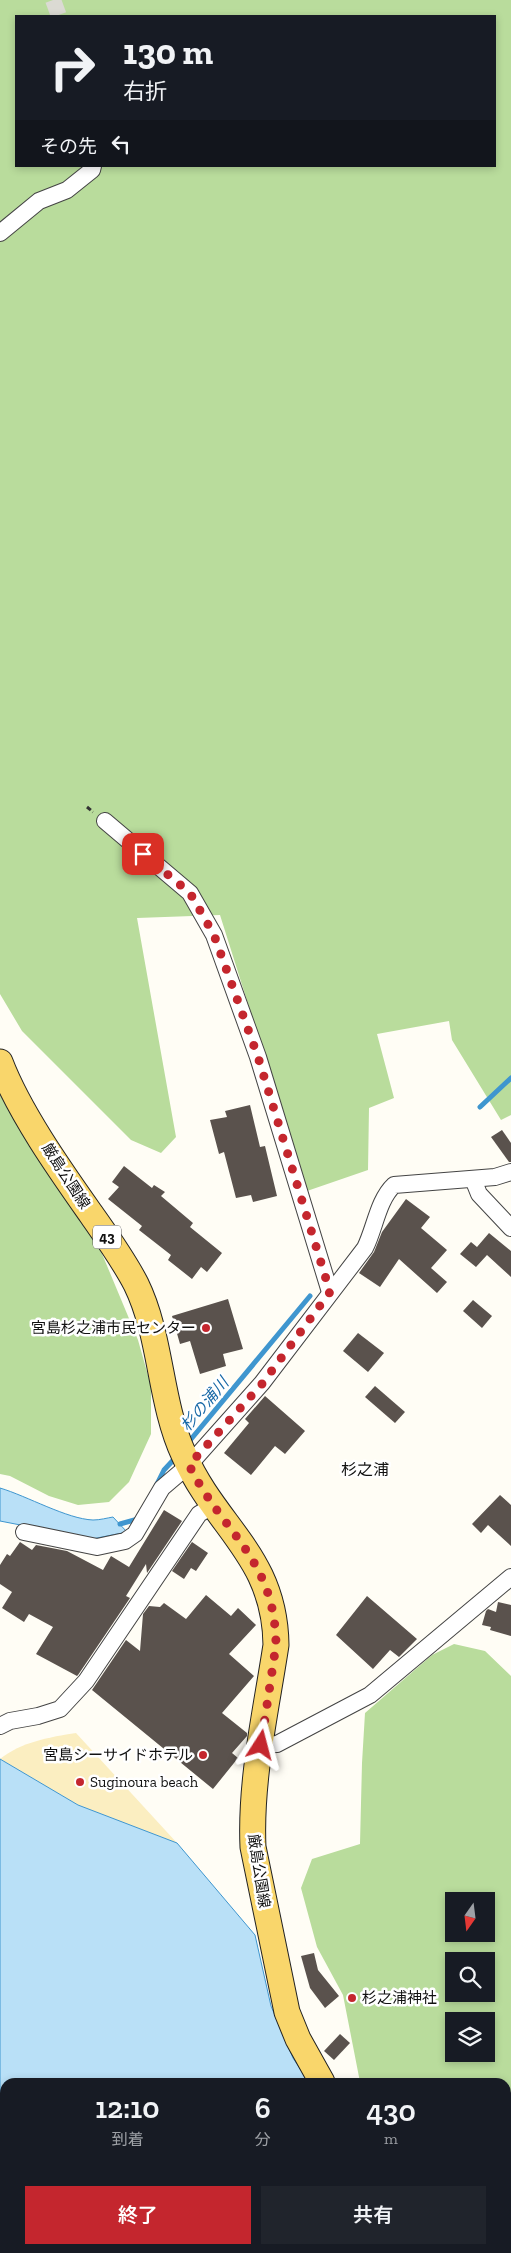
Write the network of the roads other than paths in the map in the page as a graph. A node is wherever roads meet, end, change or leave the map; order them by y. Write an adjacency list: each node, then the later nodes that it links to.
1 (93, 167): 2 (street)
2 (0, 233)
3 (105, 821): 8 (street)
4 (0, 1062): 9 (main road, 厳島公園線 / 43)
5 (511, 1172): 6 (street)
6 (473, 1179): 7 (street); 8 (street)
7 (511, 1228)
8 (330, 1292): 9 (street)
9 (186, 1460): 10 (main road, 厳島公園線 / 43); 11 (street)
10 (214, 1505): 13 (street); 14 (main road, 厳島公園線 / 43)
11 (24, 1532)
12 (511, 1577): 14 (street)
13 (0, 1726)
14 (261, 1745): 15 (main road, 厳島公園線 / 43)
15 (320, 2078)

